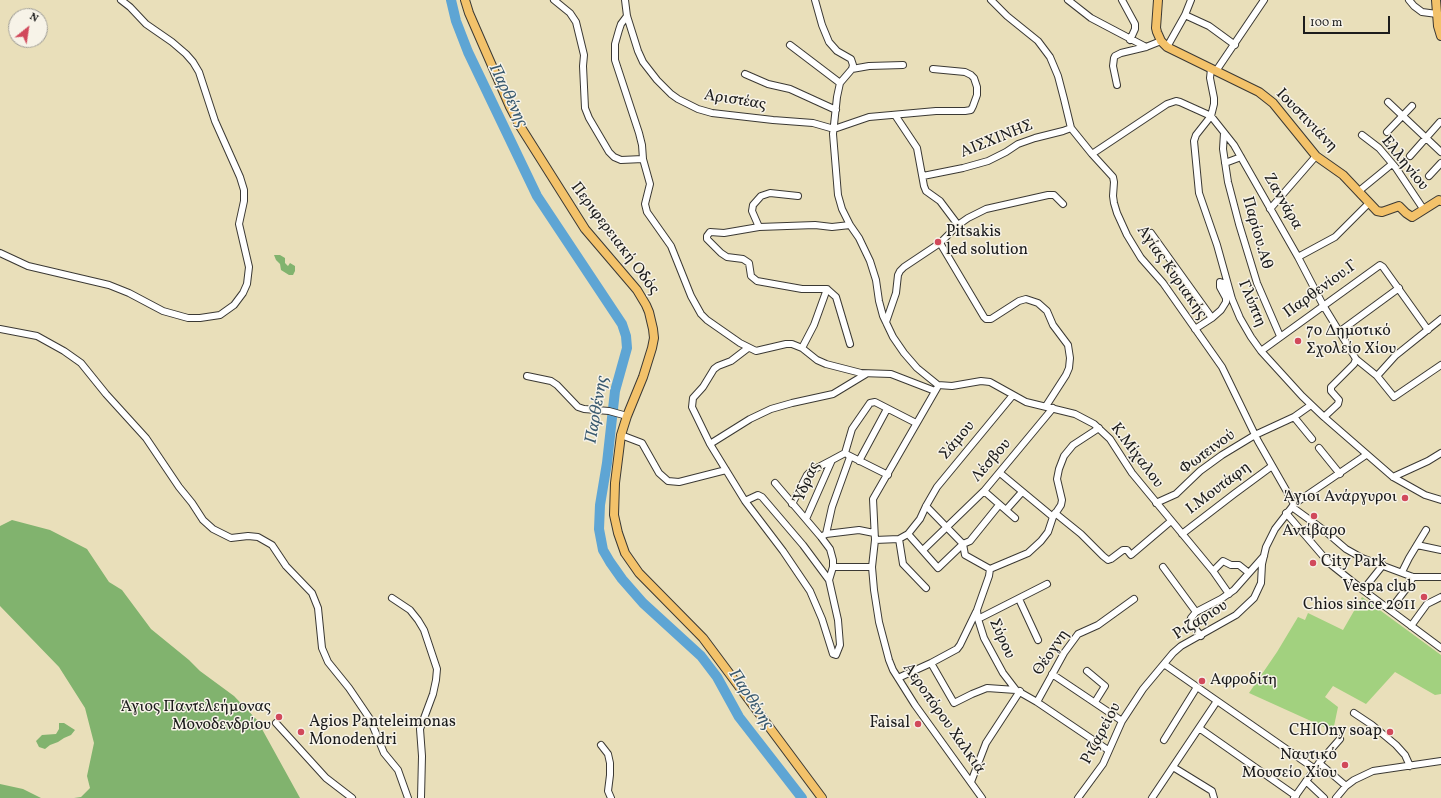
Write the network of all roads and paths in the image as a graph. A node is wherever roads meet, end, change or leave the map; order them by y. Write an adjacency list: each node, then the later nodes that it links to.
1 (121, 0): 67 (street)
2 (465, 0): 97 (main road, Περιφερειακή Οδός)
3 (554, 0): 49 (street)
4 (625, 0): 16 (street, Αριστέας)
5 (815, 0): 25 (street)
6 (991, 0): 38 (street)
7 (1068, 0): 18 (street)
8 (1122, 0): 18 (street)
9 (1158, 0): 19 (main road)
10 (1191, 0): 15 (street)
11 (1264, 0): 21 (street)
12 (1409, 0): 14 (street)
13 (1436, 0): 14 (main road)
14 (1437, 14): 17 (main road)
15 (1185, 15): 21 (street); 23 (street)
16 (627, 16): 39 (street, Αριστέας); 49 (street)
17 (1441, 36)
18 (1130, 40): 22 (street)
19 (1161, 41): 22 (street); 23 (main road, Ιουστινιάνη)
20 (790, 45): 29 (street)
21 (1234, 45): 27 (street)
22 (1146, 47): 30 (street)
23 (1167, 47): 27 (main road, Ιουστινιάνη)
24 (903, 65): 25 (street)
25 (852, 69): 29 (street)
26 (933, 69): 34 (street)
27 (1214, 70): 35 (street); 46 (main road, Ιουστινιάνη)
28 (745, 74): 33 (street)
29 (840, 83): 33 (street)
30 (1117, 85)
31 (1388, 102): 36 (street)
32 (1412, 106): 36 (street)
33 (836, 110): 39 (street)
34 (895, 115): 39 (street); 53 (street)
35 (1211, 116): 41 (street, Ζαννάρα); 45 (street); 71 (street, Γλύπτη)
36 (1402, 116): 40 (street); 43 (street)
37 (1440, 122): 43 (street)
38 (1071, 128): 45 (street, Αγίας Κυριακής); 53 (street, ΑΙΣΧΙΝΗΣ)
39 (834, 129): 62 (street)
40 (1387, 132)
41 (1224, 133): 48 (street, Ζαννάρα); 51 (street, Παρίου.Αθ)
42 (1362, 135): 52 (street, Ελληνίου)
43 (1426, 137): 44 (street); 47 (street)
44 (1441, 152)
45 (1092, 154): 77 (street, Αγίας Κυριακής)
46 (1316, 156): 55 (main road, Ιουστινιάνη); 60 (street)
47 (1410, 156)
48 (1241, 157): 51 (street); 60 (street, Ζαννάρα)
49 (643, 159): 82 (street)
50 (1441, 163): 54 (street)
51 (1225, 164): 80 (street, Παρίου.Αθ)
52 (1392, 164): 55 (street); 61 (street, Ελληνίου)
53 (923, 176): 63 (street)
54 (1429, 176)
55 (1359, 191): 58 (main road, Ιουστινιάνη)
56 (798, 196): 64 (street)
57 (1441, 201): 61 (main road, Ιουστινιάνη)
58 (1369, 203): 61 (main road, Ιουστινιάνη); 68 (street)
59 (1063, 204): 63 (street)
60 (1270, 209): 68 (street, Ζαννάρα)
61 (1424, 210)
62 (850, 225): 64 (street); 75 (street)
63 (958, 225): 66 (street)
64 (759, 227): 70 (street)
65 (1150, 233): 73 (street)
66 (940, 242): 75 (street); 94 (street)
67 (0, 253)
68 (1298, 257): 72 (street, Ζαννάρα)
69 (1399, 288): 72 (street, Παρθενίου.Γ); 78 (street); 79 (street)
70 (827, 289): 81 (street); 83 (street)
71 (1232, 299): 73 (street); 84 (street, Γλύπτη)
72 (1323, 305): 79 (street, Ζαννάρα); 80 (street, Παρθενίου.Γ)
73 (1212, 318): 77 (street)
74 (1441, 319): 78 (street)
75 (886, 322): 90 (street)
76 (0, 329): 202 (street)
77 (1195, 329): 103 (street, Αγίας Κυριακής)
78 (1428, 330): 89 (street)
79 (1339, 332): 85 (street, Ζαννάρα)
80 (1280, 336): 84 (street, Παρθενίου.Γ)
81 (850, 344)
82 (748, 348): 83 (street); 105 (street)
83 (802, 348): 87 (street)
84 (1260, 351): 93 (street, Γλύπτη)
85 (1356, 359): 89 (street, Ζαννάρα); 99 (street)
86 (1441, 365): 89 (street, Ζαννάρα)
87 (867, 373): 91 (street); 105 (street)
88 (527, 376): 97 (street)
89 (1377, 376)
90 (938, 384): 91 (street, Αεροπόρου Χαλκιά); 92 (street, Κ.Μίχαλου)
91 (935, 391): 100 (street, Αεροπόρου Χαλκιά)
92 (1013, 395): 94 (street, Κ.Μίχαλου); 126 (street, Σάμου)
93 (1311, 405): 98 (street, Φωτεινού); 99 (street, Γλύπτη)
94 (1046, 406): 95 (street, Κ.Μίχαλου)
95 (1053, 408): 101 (street, Κ.Μίχαλου); 114 (street, Λέσβου)
96 (887, 409): 100 (street, Ύδρας); 108 (street, Ύδρας); 111 (street)
97 (624, 415): 102 (main road, Περιφερειακή Οδός)
98 (1294, 417): 103 (street, Φωτεινού); 104 (street)
99 (1324, 417): 109 (street, Γλύπτη)
100 (916, 423): 116 (street, Αεροπόρου Χαλκιά)
101 (1099, 428): 123 (street, Κ.Μίχαλου); 130 (street)
102 (622, 435): 113 (street); 205 (main road, Περιφερειακή Οδός)
103 (1255, 435): 112 (street, Αγίας Κυριακής); 123 (street, Φωτεινού)
104 (1312, 439)
105 (710, 444): 113 (street)
106 (1319, 448): 115 (street)
107 (1441, 453): 117 (street)
108 (848, 455): 110 (street, Ύδρας); 111 (street); 139 (street)
109 (1366, 455): 115 (street); 117 (street, Γλύπτη)
110 (832, 460): 124 (street); 132 (street, Ύδρας)
111 (859, 461): 116 (street)
112 (1272, 466): 127 (street, Αγίας Κυριακής); 138 (street, Ι.Μουτάφη)
113 (726, 470): 122 (street)
114 (1000, 473): 119 (street, Λέσβου); 120 (street)
115 (1340, 474): 127 (street)
116 (888, 475): 136 (street, Αεροπόρου Χαλκιά)
117 (1393, 477): 121 (street, Γλύπτη)
118 (775, 484): 124 (street)
119 (984, 491): 125 (street); 134 (street, Λέσβου)
120 (1022, 492): 128 (street); 130 (street)
121 (1441, 500)
122 (745, 501): 157 (street); 157 (street)
123 (1156, 503): 133 (street, Κ.Μίχαλου)
124 (792, 504): 132 (street)
125 (999, 505): 128 (street); 142 (street)
126 (926, 506): 134 (street); 137 (street, Σάμου)
127 (1293, 506): 129 (street); 147 (street)
128 (1006, 510): 131 (street)
129 (1286, 513): 146 (street, Ριζαριου); 160 (street)
130 (1054, 515): 133 (street); 151 (street)
131 (1015, 518)
132 (806, 519): 139 (street, Ύδρας)
133 (1171, 521): 138 (street, Κ.Μίχαλου)
134 (947, 527): 142 (street); 144 (street, Λέσβου)
135 (1426, 530): 143 (street)
136 (874, 533): 139 (street); 141 (street, Αεροπόρου Χαλκιά)
137 (908, 534): 140 (street); 144 (street)
138 (1182, 534): 152 (street, Κ.Μίχαλου)
139 (824, 535): 149 (street, Ύδρας)
140 (899, 539): 141 (street); 159 (street)
141 (874, 540): 150 (street, Αεροπόρου Χαλκιά)
142 (963, 544): 144 (street); 151 (street)
143 (1417, 545): 145 (street); 153 (street)
144 (923, 550)
145 (1441, 550)
146 (1264, 556): 154 (street); 171 (street, Ριζαριου)
147 (1382, 565): 153 (street); 160 (street)
148 (1162, 567): 168 (street)
149 (833, 568): 150 (street); 157 (street)
150 (872, 568): 178 (street, Αεροπόρου Χαλκιά)
151 (990, 569): 166 (street, Σύρου)
152 (1213, 571): 154 (street); 161 (street, Κ.Μίχαλου)
153 (1402, 572): 155 (street)
154 (1249, 573): 161 (street)
155 (1413, 577): 156 (street); 167 (street)
156 (1441, 577)
157 (829, 580)
158 (1046, 584): 164 (street)
159 (926, 588)
160 (1364, 590): 167 (street)
161 (1229, 594): 168 (street)
162 (1441, 597): 170 (street)
163 (392, 598): 203 (street)
164 (1019, 599): 169 (street); 172 (street)
165 (1134, 600): 177 (street, Θέογνη)
166 (977, 610): 169 (street, Σύρου); 174 (street)
167 (1390, 610): 170 (street)
168 (1196, 612): 171 (street)
169 (978, 619): 180 (street, Σύρου)
170 (1411, 626): 173 (street)
171 (1201, 636): 175 (street, Ριζαριου)
172 (1038, 640)
173 (1441, 648)
174 (931, 663): 178 (street); 180 (street)
175 (1164, 664): 179 (street); 185 (street, Ριζαρείου)
176 (1087, 671): 183 (street)
177 (1052, 674): 182 (street, Θέογνη); 183 (street)
178 (898, 678): 198 (street, Αεροπόρου Χαλκιά)
179 (1197, 687): 181 (street); 189 (street)
180 (1018, 691): 182 (street); 198 (street)
181 (1217, 701): 187 (street); 196 (street)
182 (1037, 702): 191 (street)
183 (1095, 702): 185 (street)
184 (1354, 713): 194 (street)
185 (1122, 721): 191 (street, Ριζαρείου)
186 (276, 723): 201 (street)
187 (1199, 728): 195 (street); 200 (street)
188 (1340, 739): 193 (street)
189 (1164, 740)
190 (601, 745): 204 (street)
191 (1108, 750): 207 (street, Ριζαρείου)
192 (1441, 761): 194 (street)
193 (1319, 763): 196 (street); 199 (street)
194 (1410, 766): 199 (street)
195 (1173, 767): 208 (street); 209 (street)
196 (1315, 769): 197 (street)
197 (1306, 781): 200 (street); 210 (street)
198 (971, 782): 206 (street, Αεροπόρου Χαλκιά)
199 (1346, 786): 211 (street)
200 (1295, 797)
201 (352, 798)
202 (408, 798)
203 (421, 798)
204 (611, 798)
205 (822, 798)
206 (982, 798)
207 (1078, 798)
208 (1152, 798)
209 (1214, 798)
210 (1324, 798)
211 (1336, 798)

